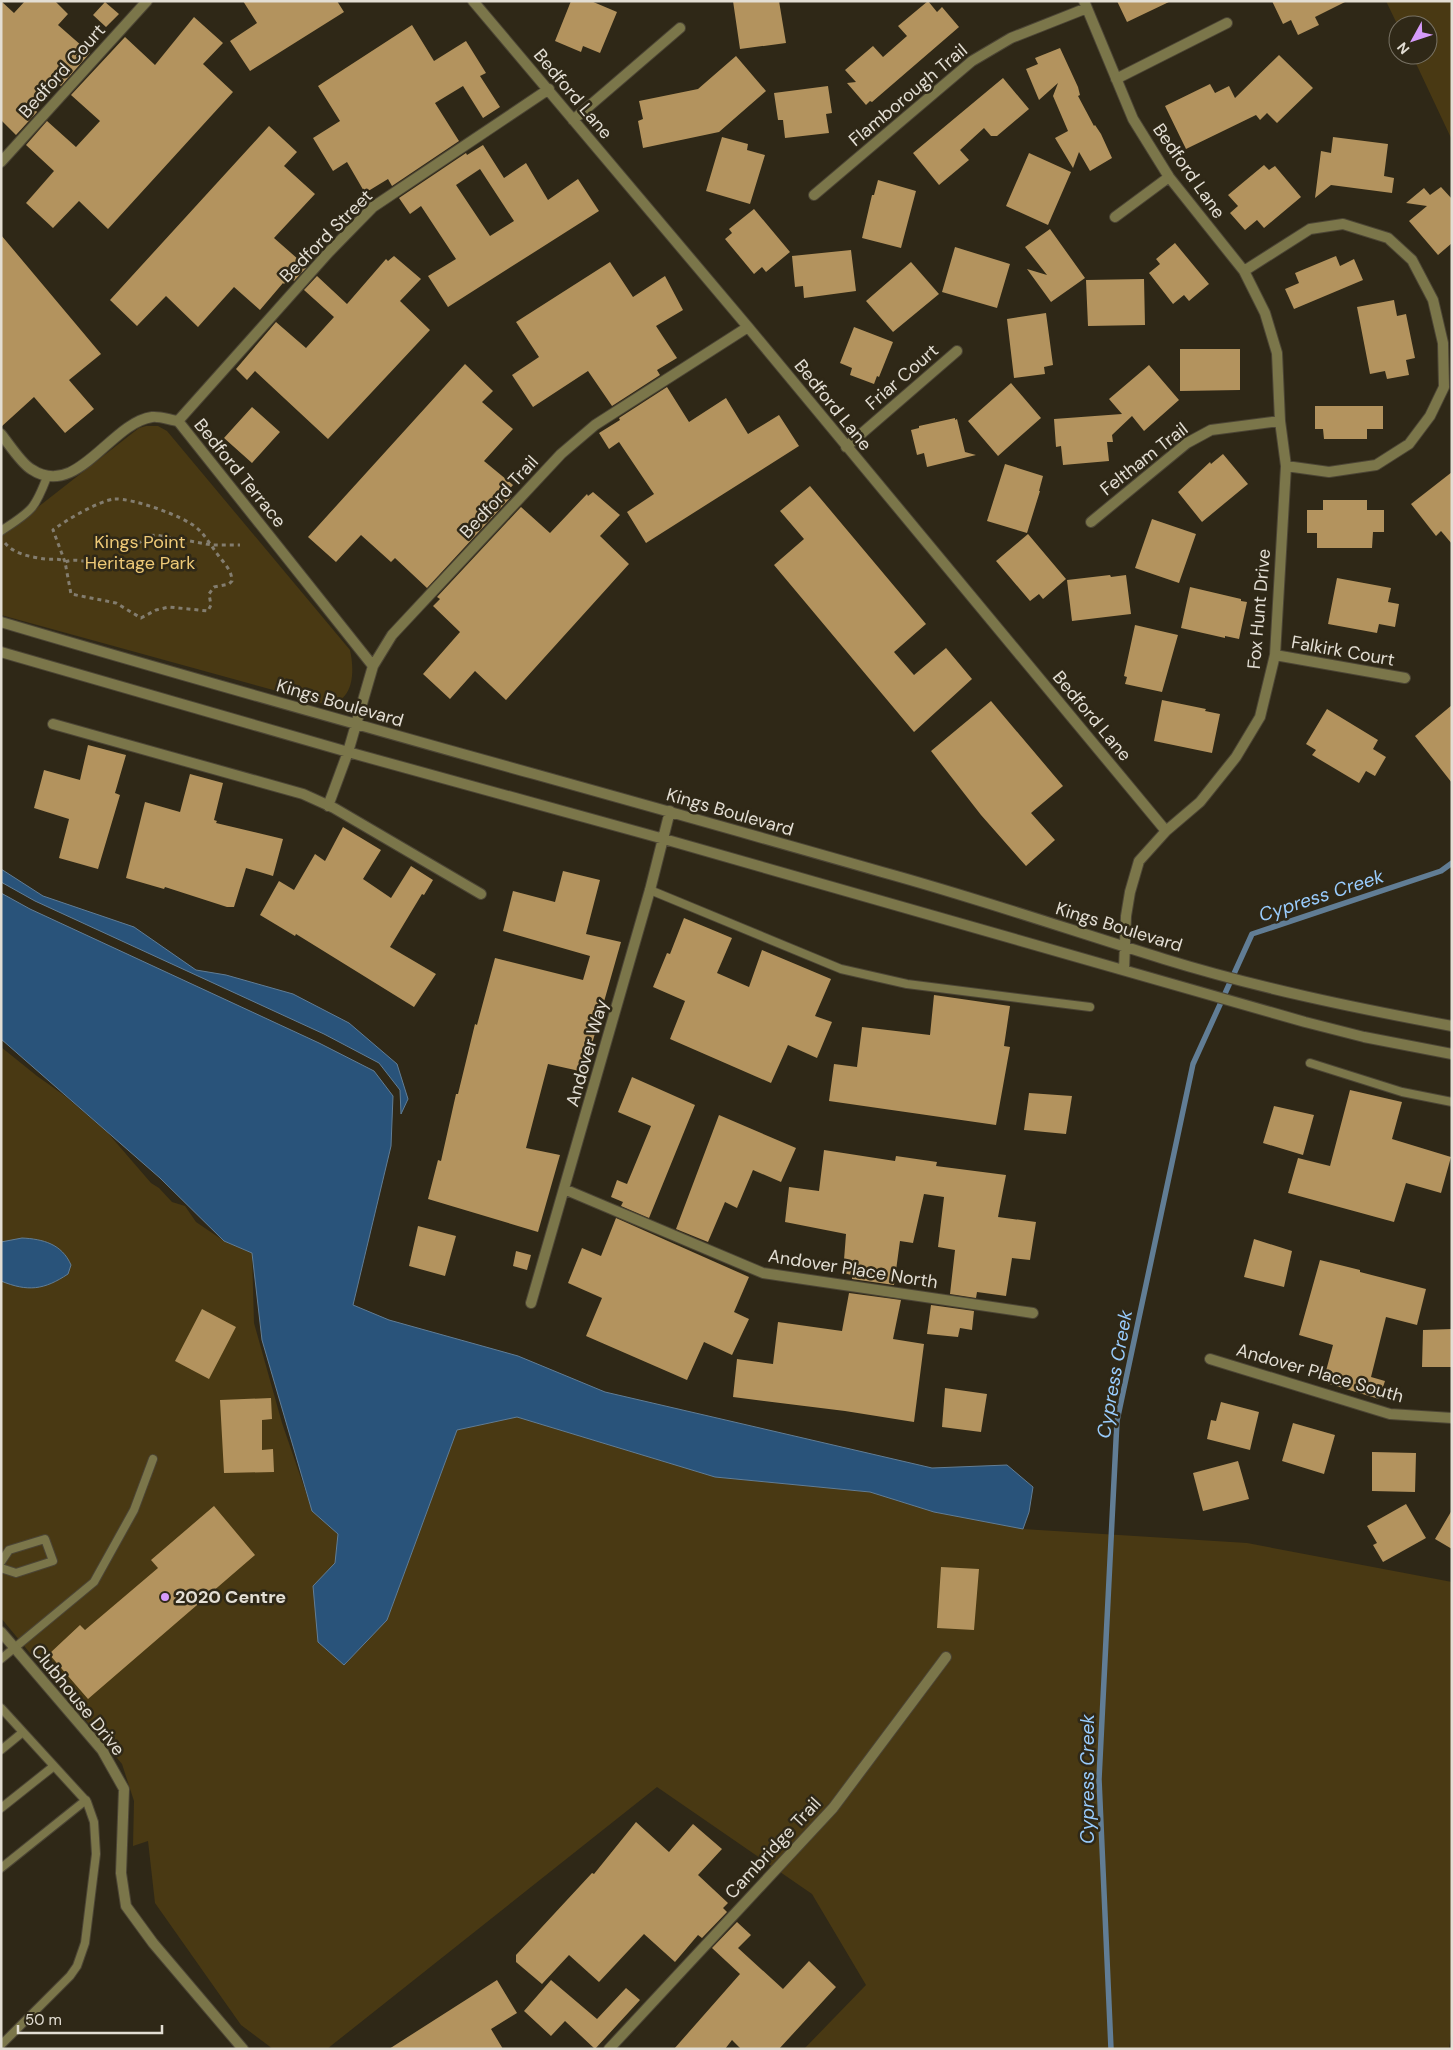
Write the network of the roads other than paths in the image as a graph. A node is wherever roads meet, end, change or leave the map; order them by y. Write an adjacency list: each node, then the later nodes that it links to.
1 (147, 1): 9 (street, Bedford Court)
2 (473, 1): 7 (street, Bedford Lane)
3 (1085, 5): 6 (street, Bedford Lane); 11 (street, Flamborough Trail)
4 (1227, 23): 6 (street)
5 (680, 28): 8 (street)
6 (1116, 78): 10 (street, Bedford Lane)
7 (549, 90): 8 (street, Bedford Lane); 17 (street, Bedford Street)
8 (573, 120): 14 (street, Bedford Lane)
9 (1, 162)
10 (1169, 177): 12 (street); 13 (street, Bedford Lane)
11 (814, 195)
12 (1115, 217)
13 (1244, 271): 16 (street, Fox Hunt Drive); 20 (street)
14 (748, 327): 19 (street, Bedford Lane); 27 (street, Bedford Trail)
15 (957, 351): 19 (street, Friar Court)
16 (1280, 420): 20 (street, Fox Hunt Drive); 22 (street, Feltham Trail)
17 (178, 421): 21 (street, Bedford Terrace); 27 (street, Bedford Terrace)
18 (1, 434): 21 (street)
19 (846, 447): 34 (street, Bedford Lane)
20 (1286, 466): 26 (street, Fox Hunt Drive)
21 (47, 477): 23 (lane)
22 (1091, 522)
23 (1, 531)
24 (1, 622): 30 (street, Kings Boulevard)
25 (1, 652): 31 (street)
26 (1275, 655): 28 (street, Falkirk Court); 34 (street, Fox Hunt Drive)
27 (373, 666): 30 (street, Bedford Trail)
28 (1405, 678)
29 (53, 724): 32 (street)
30 (356, 725): 31 (street, Bedford Trail); 33 (street, Kings Boulevard)
31 (348, 752): 32 (street, Bedford Trail); 35 (street)
32 (328, 806): 37 (street)
33 (670, 811): 35 (street, Andover Way); 38 (street, Kings Boulevard)
34 (1166, 831): 38 (street, Fox Hunt Drive)
35 (664, 839): 36 (street, Andover Way); 39 (street)
36 (650, 890): 40 (lane); 45 (street, Andover Way)
37 (481, 894)
38 (1125, 946): 39 (street, Fox Hunt Drive); 41 (street, Kings Boulevard)
39 (1124, 970): 42 (street)
40 (1090, 1007)
41 (1452, 1026)
42 (1452, 1054)
43 (1310, 1063): 44 (lane)
44 (1452, 1102)
45 (564, 1189): 46 (street, Andover Way); 47 (street, Andover Place North)
46 (531, 1303)
47 (1033, 1313)
48 (1210, 1359): 49 (street, Andover Place South)
49 (1452, 1418)
50 (153, 1459): 54 (lane)
51 (1, 1562): 52 (lane)
52 (1, 1568)
53 (1, 1632): 54 (street, Clubhouse Drive)
54 (16, 1649): 56 (lane); 65 (street, Clubhouse Drive)
55 (946, 1657): 66 (street, Cambridge Trail)
56 (1, 1659)
57 (1, 1708): 58 (lane)
58 (23, 1732): 59 (lane); 60 (lane)
59 (1, 1750)
60 (54, 1766): 61 (lane); 62 (lane)
61 (86, 1800): 63 (lane); 64 (lane)
62 (1, 1808)
63 (1, 1868)
64 (1, 2045)
65 (243, 2049)
66 (610, 2049)

